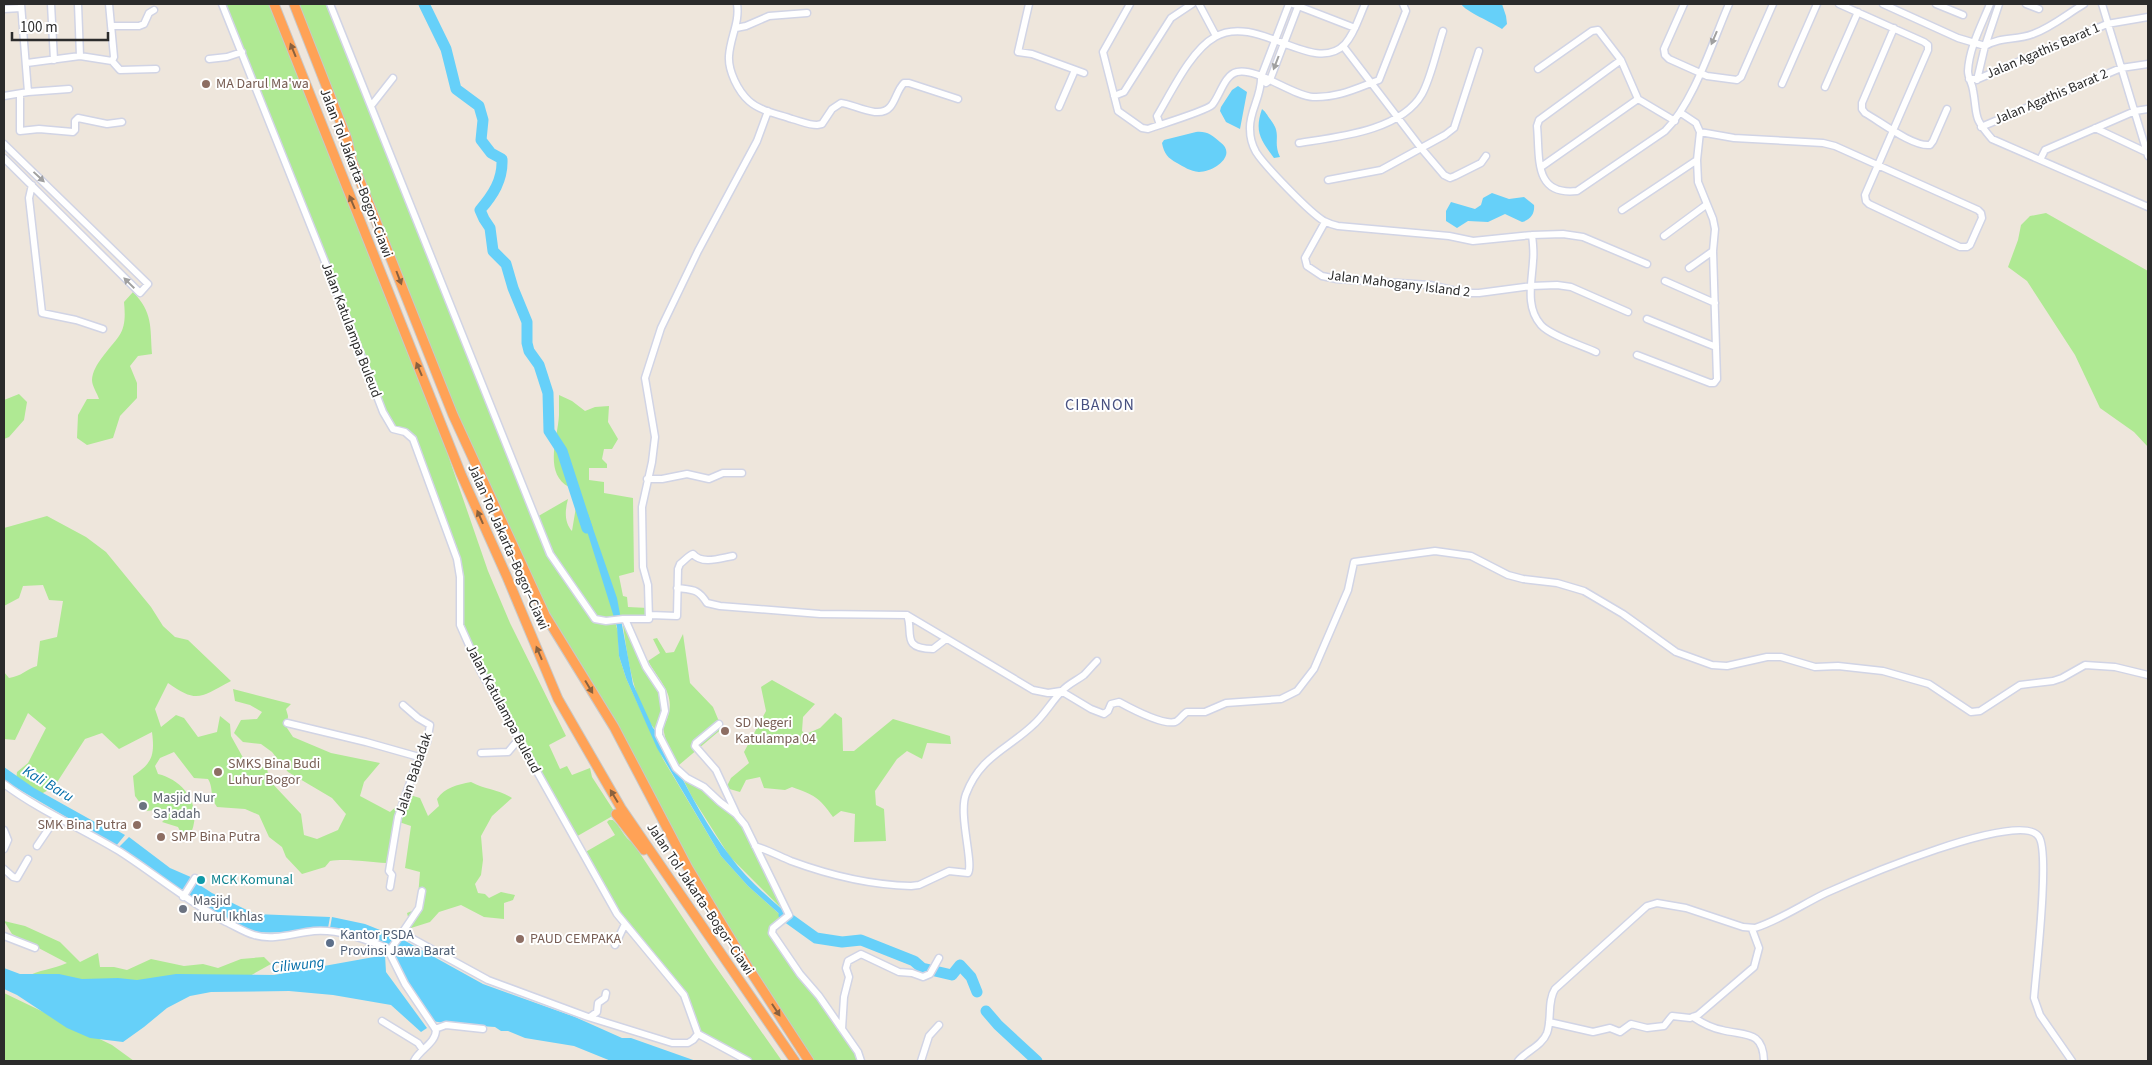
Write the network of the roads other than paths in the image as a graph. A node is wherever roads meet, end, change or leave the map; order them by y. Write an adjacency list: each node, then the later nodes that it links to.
1 (51, 4): 53 (street)
2 (78, 4): 51 (street)
3 (109, 4): 38 (street)
4 (222, 4): 50 (street, Jalan Katulampa Buleud)
5 (274, 4): 126 (highway, Jalan Tol Jakarta–Bogor–Ciawi, one-way to 5)
6 (294, 4): 182 (highway, Jalan Tol Jakarta–Bogor–Ciawi, one-way to 182)
7 (330, 4): 81 (street)
8 (737, 4): 39 (street)
9 (1029, 4): 60 (street)
10 (1130, 4): 78 (street)
11 (1192, 4): 78 (street)
12 (1199, 4): 43 (street)
13 (1289, 4): 44 (street)
14 (1297, 4): 40 (street); 45 (street)
15 (1365, 4): 40 (street)
16 (1404, 4): 69 (street)
17 (1684, 4): 63 (street)
18 (1729, 4): 63 (street, one-way to 63)
19 (1773, 4): 63 (street)
20 (1817, 4): 70 (street)
21 (1839, 4): 33 (street)
22 (1883, 4): 46 (street)
23 (1936, 4): 35 (street)
24 (1990, 4): 46 (street)
25 (1999, 4): 48 (street)
26 (2026, 4): 31 (street)
27 (2084, 4): 48 (street)
28 (2102, 4): 37 (street)
29 (21, 6): 30 (street); 56 (street)
30 (4, 9)
31 (2039, 9)
32 (154, 10): 38 (street)
33 (1858, 12): 41 (street); 71 (street)
34 (807, 13): 39 (street)
35 (1963, 15)
36 (2148, 18): 37 (street, Jalan Agathis Barat 1)
37 (2107, 24): 58 (street); 67 (street, Jalan Agathis Barat 1)
38 (112, 26): 55 (street)
39 (736, 28): 85 (street)
40 (1355, 28): 47 (street)
41 (1894, 28): 94 (street); 94 (street)
42 (1443, 31): 88 (street)
43 (1216, 36): 44 (street); 91 (street)
44 (1275, 40): 45 (street); 64 (street)
45 (1284, 43): 47 (street); 68 (street, one-way to 68)
46 (1974, 43): 48 (street); 66 (street)
47 (1343, 46): 69 (street)
48 (1985, 46): 67 (street)
49 (1479, 51): 98 (street)
50 (242, 52): 52 (street); 142 (street, Jalan Katulampa Buleud)
51 (80, 56): 53 (street); 55 (street)
52 (210, 59)
53 (54, 60): 56 (street)
54 (1621, 60): 61 (street); 79 (street); 105 (street)
55 (112, 61): 59 (street)
56 (27, 62): 75 (street)
57 (2148, 64): 58 (street, Jalan Agathis Barat 2)
58 (2121, 68): 86 (street); 92 (street, Jalan Agathis Barat 2)
59 (156, 69)
60 (1075, 70): 62 (street); 82 (street)
61 (1538, 70)
62 (1084, 73)
63 (1699, 73): 87 (street)
64 (1261, 77): 68 (street); 72 (street); 91 (street)
65 (393, 78): 81 (street)
66 (1969, 79): 67 (street); 73 (street)
67 (1978, 79): 73 (street)
68 (1270, 80): 69 (street); 72 (street)
69 (1371, 83): 88 (street)
70 (1782, 84)
71 (1824, 87)
72 (1262, 88): 111 (street)
73 (1973, 88): 92 (street)
74 (69, 89): 75 (street)
75 (28, 92): 76 (street)
76 (20, 94): 77 (street); 90 (street)
77 (4, 96)
78 (1114, 96): 91 (street)
79 (1638, 98): 89 (street); 105 (street)
80 (958, 99): 85 (street)
81 (371, 106): 134 (street)
82 (1059, 107)
83 (1947, 109): 94 (street)
84 (2148, 109): 86 (street)
85 (768, 111): 129 (street)
86 (2135, 111): 93 (street); 99 (street)
87 (1681, 113): 89 (street); 95 (street)
88 (1396, 116): 96 (street); 98 (street)
89 (1675, 121): 105 (street)
90 (122, 122)
91 (1160, 125)
92 (1981, 127): 103 (street)
93 (2095, 128): 99 (street); 103 (street)
94 (1894, 130): 104 (street)
95 (1700, 132): 102 (street); 104 (street)
96 (1300, 143)
97 (4, 144): 107 (street, one-way to 107)
98 (1421, 148): 100 (street); 106 (street)
99 (2148, 155)
100 (1486, 156)
101 (4, 158): 107 (street)
102 (1697, 160): 108 (street); 110 (street)
103 (2040, 160): 109 (street)
104 (1878, 165): 104 (street)
105 (1541, 167)
106 (1328, 180)
107 (32, 185): 122 (street)
108 (1706, 205): 113 (street); 114 (street)
109 (2148, 207)
110 (1622, 210)
111 (1325, 222): 112 (street); 118 (street, Jalan Mahogany Island 2)
112 (1532, 234): 115 (street); 118 (street)
113 (1664, 236)
114 (1714, 251): 116 (street); 119 (street)
115 (1648, 264)
116 (1689, 268)
117 (1665, 281): 119 (street)
118 (1531, 286): 120 (street, Jalan Mahogany Island 2); 124 (street)
119 (1715, 303): 123 (street)
120 (1628, 312)
121 (1647, 319): 123 (street)
122 (103, 329)
123 (1716, 347): 125 (street)
124 (1596, 352)
125 (1637, 355)
126 (438, 414): 127 (highway); 156 (highway, Jalan Tol Jakarta–Bogor–Ciawi, one-way to 126)
127 (449, 458)
128 (742, 473): 129 (street)
129 (647, 479): 132 (street)
130 (732, 556): 131 (street)
131 (678, 588): 132 (street); 133 (street)
132 (650, 615): 134 (street)
133 (907, 615): 135 (street); 135 (street)
134 (624, 619): 147 (street)
135 (946, 639): 138 (street)
136 (1096, 661): 138 (street)
137 (2148, 675): 138 (street)
138 (1061, 691): 151 (street)
139 (403, 705): 144 (street, Jalan Babadak)
140 (287, 723): 144 (street)
141 (719, 724): 147 (street)
142 (519, 739): 143 (street); 160 (street, Jalan Katulampa Buleud)
143 (482, 753)
144 (418, 757): 157 (street, Jalan Babadak)
145 (4, 784): 148 (street)
146 (616, 814): 156 (highway)
147 (736, 814): 151 (street)
148 (56, 818): 150 (street); 159 (street)
149 (4, 830): 152 (street)
150 (37, 846)
151 (755, 846): 176 (street)
152 (4, 849)
153 (28, 859): 154 (street)
154 (4, 869)
155 (195, 878): 159 (street)
156 (671, 880): 179 (highway, Jalan Tol Jakarta–Bogor–Ciawi)
157 (390, 887)
158 (422, 891): 162 (street)
159 (183, 896): 166 (street)
160 (625, 924): 164 (street); 177 (street, Jalan Katulampa Buleud)
161 (1752, 929): 170 (street); 172 (street); 187 (street)
162 (400, 935): 166 (street); 169 (street)
163 (4, 936): 165 (street)
164 (615, 945)
165 (35, 948)
166 (391, 950): 174 (street)
167 (938, 958): 176 (street)
168 (606, 993): 169 (street)
169 (590, 1017): 177 (street)
170 (1693, 1017): 172 (street); 186 (street)
171 (382, 1020): 178 (street)
172 (1550, 1022): 185 (street)
173 (939, 1025): 184 (street)
174 (435, 1028): 175 (street); 178 (street)
175 (483, 1028)
176 (842, 1029): 183 (street)
177 (698, 1034): 181 (street)
178 (423, 1050): 180 (street)
179 (793, 1059)
180 (414, 1061)
181 (748, 1061)
182 (809, 1061)
183 (861, 1061)
184 (921, 1061)
185 (1518, 1061)
186 (1764, 1061)
187 (2072, 1061)

